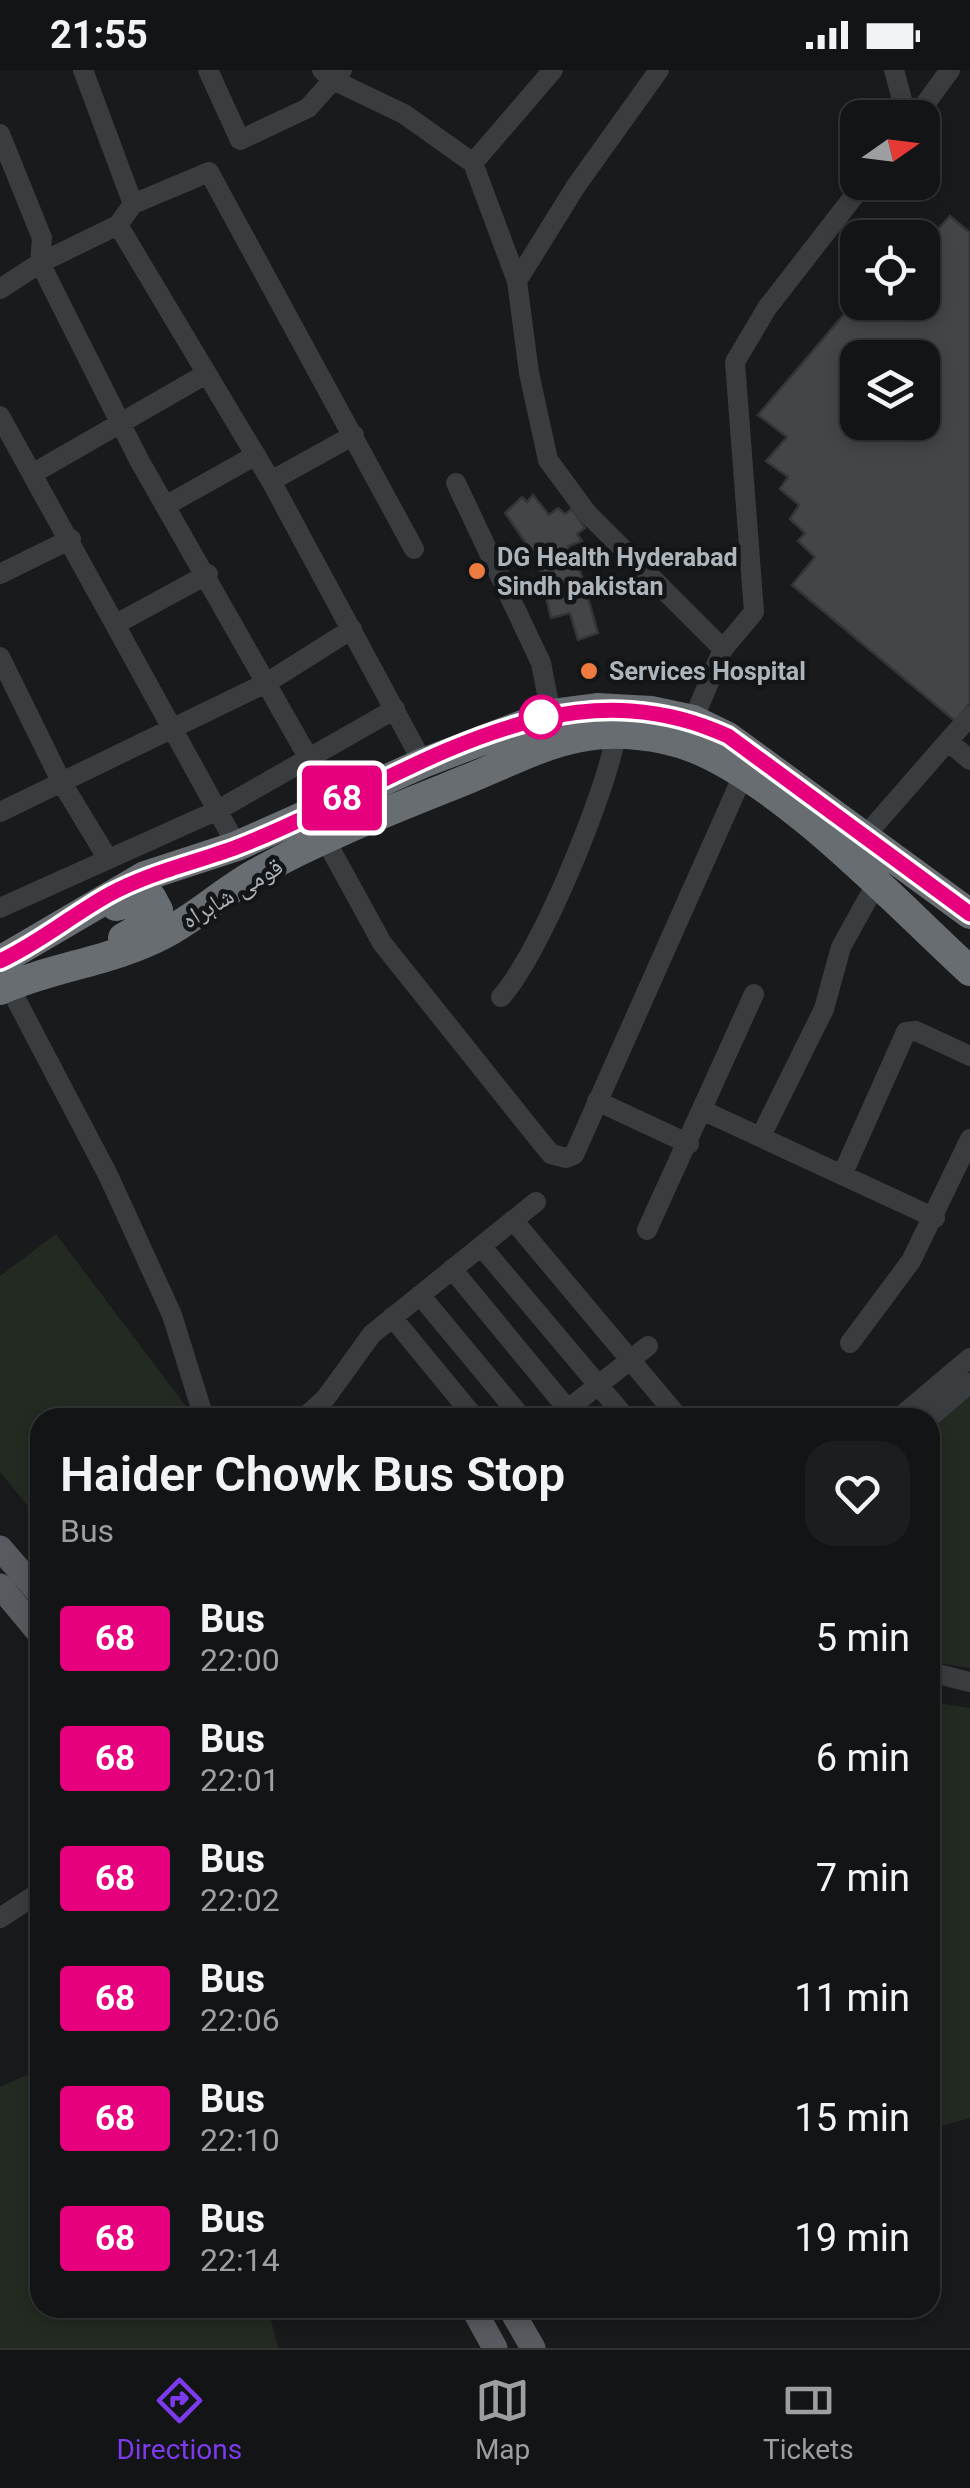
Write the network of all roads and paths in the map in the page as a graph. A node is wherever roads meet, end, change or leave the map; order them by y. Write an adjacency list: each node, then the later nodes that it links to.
1 (83, 70): 13 (street)
2 (208, 70): 7 (street)
3 (553, 70): 11 (street)
4 (894, 70): 8 (street)
5 (950, 70): 9 (street)
6 (654, 72): 16 (street)
7 (332, 73): 11 (street)
8 (902, 100)
9 (928, 100)
10 (0, 134): 15 (street)
11 (474, 163): 16 (street)
12 (851, 200): 33 (street)
13 (133, 204): 14 (street); 21 (street)
14 (118, 225): 15 (street); 18 (street)
15 (40, 263): 17 (street); 20 (street)
16 (518, 281): 33 (street)
17 (0, 289)
18 (206, 374): 20 (street); 22 (street)
19 (0, 416): 23 (street)
20 (121, 423): 23 (street); 26 (street)
21 (354, 435): 24 (street); 28 (street)
22 (256, 455): 24 (street); 26 (street)
23 (32, 474): 27 (street)
24 (271, 481): 32 (street)
25 (456, 483): 37 (street)
26 (167, 505): 30 (street)
27 (71, 539): 29 (street); 31 (street)
28 (414, 549)
29 (0, 574)
30 (208, 574): 31 (street); 35 (street)
31 (118, 623): 41 (street)
32 (352, 629): 35 (street); 36 (street)
33 (723, 649): 39 (street)
34 (0, 657): 47 (street)
35 (268, 682): 41 (street); 43 (street)
36 (395, 709): 43 (street); 45 (street)
37 (551, 714): 40 (highway, قومی شاہراہ); 45 (highway, قومی شاہراہ)
38 (970, 716): 42 (street)
39 (693, 720): 40 (highway, قومی شاہراہ); 50 (highway, قومی شاہراہ)
40 (603, 726): 46 (highway, قومی شاہراہ); 51 (highway, قومی شاہراہ); 61 (street)
41 (172, 728): 47 (street); 48 (street)
42 (949, 742): 44 (street); 50 (street)
43 (308, 757): 48 (street)
44 (970, 760)
45 (422, 763): 52 (highway, قومی شاہراہ)
46 (744, 773): 54 (highway, قومی شاہراہ); 63 (street)
47 (62, 784): 49 (street); 53 (street)
48 (218, 810): 52 (street); 53 (street)
49 (0, 812)
50 (866, 835): 56 (highway, قومی شاہراہ)
51 (326, 841): 57 (highway, قومی شاہراہ); 63 (street)
52 (237, 846): 57 (highway, قومی شاہراہ)
53 (108, 859): 55 (street)
54 (876, 884): 58 (highway, قومی شاہراہ); 65 (street)
55 (0, 908)
56 (967, 912)
57 (38, 958): 59 (highway, قومی شاہراہ)
58 (970, 971)
59 (3, 979): 83 (street)
60 (754, 994): 64 (street)
61 (502, 997)
62 (970, 1056): 68 (street)
63 (597, 1101): 67 (street)
64 (704, 1110): 65 (street); 67 (street)
65 (762, 1134): 68 (street)
66 (970, 1138): 70 (street)
67 (689, 1144): 72 (street)
68 (843, 1173): 70 (street)
69 (536, 1202): 71 (street)
70 (935, 1218): 77 (street)
71 (513, 1220): 73 (street); 80 (street)
72 (647, 1230)
73 (481, 1246): 74 (street); 81 (street)
74 (452, 1269): 75 (street); 87 (street)
75 (420, 1295): 76 (street); 86 (street)
76 (392, 1317): 84 (street); 85 (street)
77 (850, 1343)
78 (648, 1346): 80 (street)
79 (970, 1358): 91 (street)
80 (631, 1360): 81 (street); 90 (street)
81 (599, 1384): 88 (street); 89 (street)
82 (970, 1384): 92 (street)
83 (201, 1408)
84 (314, 1408)
85 (467, 1408)
86 (514, 1408)
87 (561, 1408)
88 (574, 1408)
89 (618, 1408)
90 (671, 1408)
91 (911, 1408)
92 (940, 1410)
93 (0, 1548): 94 (main road)
94 (30, 1582)
95 (0, 1586): 96 (main road)
96 (30, 1622)
97 (940, 1674): 98 (street)
98 (970, 1682)
99 (30, 1898): 100 (street)
100 (0, 1918)
101 (478, 2318): 103 (main road)
102 (516, 2318): 104 (main road)
103 (495, 2348)
104 (533, 2348)

